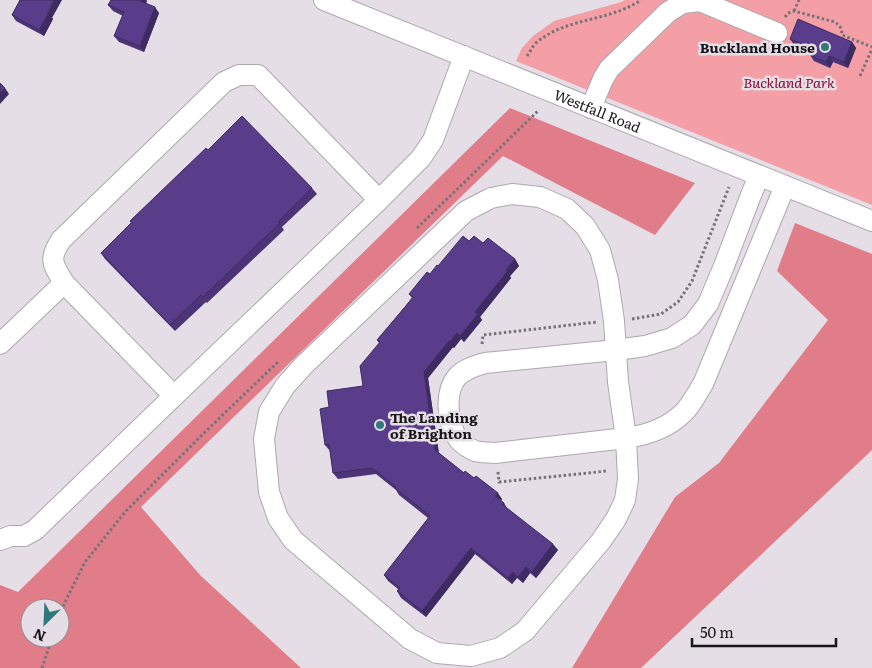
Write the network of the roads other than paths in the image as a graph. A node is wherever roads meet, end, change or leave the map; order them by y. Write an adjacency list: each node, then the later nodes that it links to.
1 (324, 0): 3 (street, Westfall Road)
2 (777, 33): 4 (street)
3 (464, 56): 4 (street, Westfall Road); 7 (street)
4 (591, 108): 5 (street, Westfall Road)
5 (759, 176): 6 (street, Westfall Road); 11 (street)
6 (784, 186): 8 (street, Westfall Road); 13 (street)
7 (379, 200): 9 (street); 12 (street)
8 (872, 221)
9 (64, 282): 10 (street); 12 (street)
10 (0, 344)
11 (616, 350): 13 (street); 13 (street); 13 (street)
12 (174, 396): 14 (street)
13 (626, 438)
14 (0, 540)

